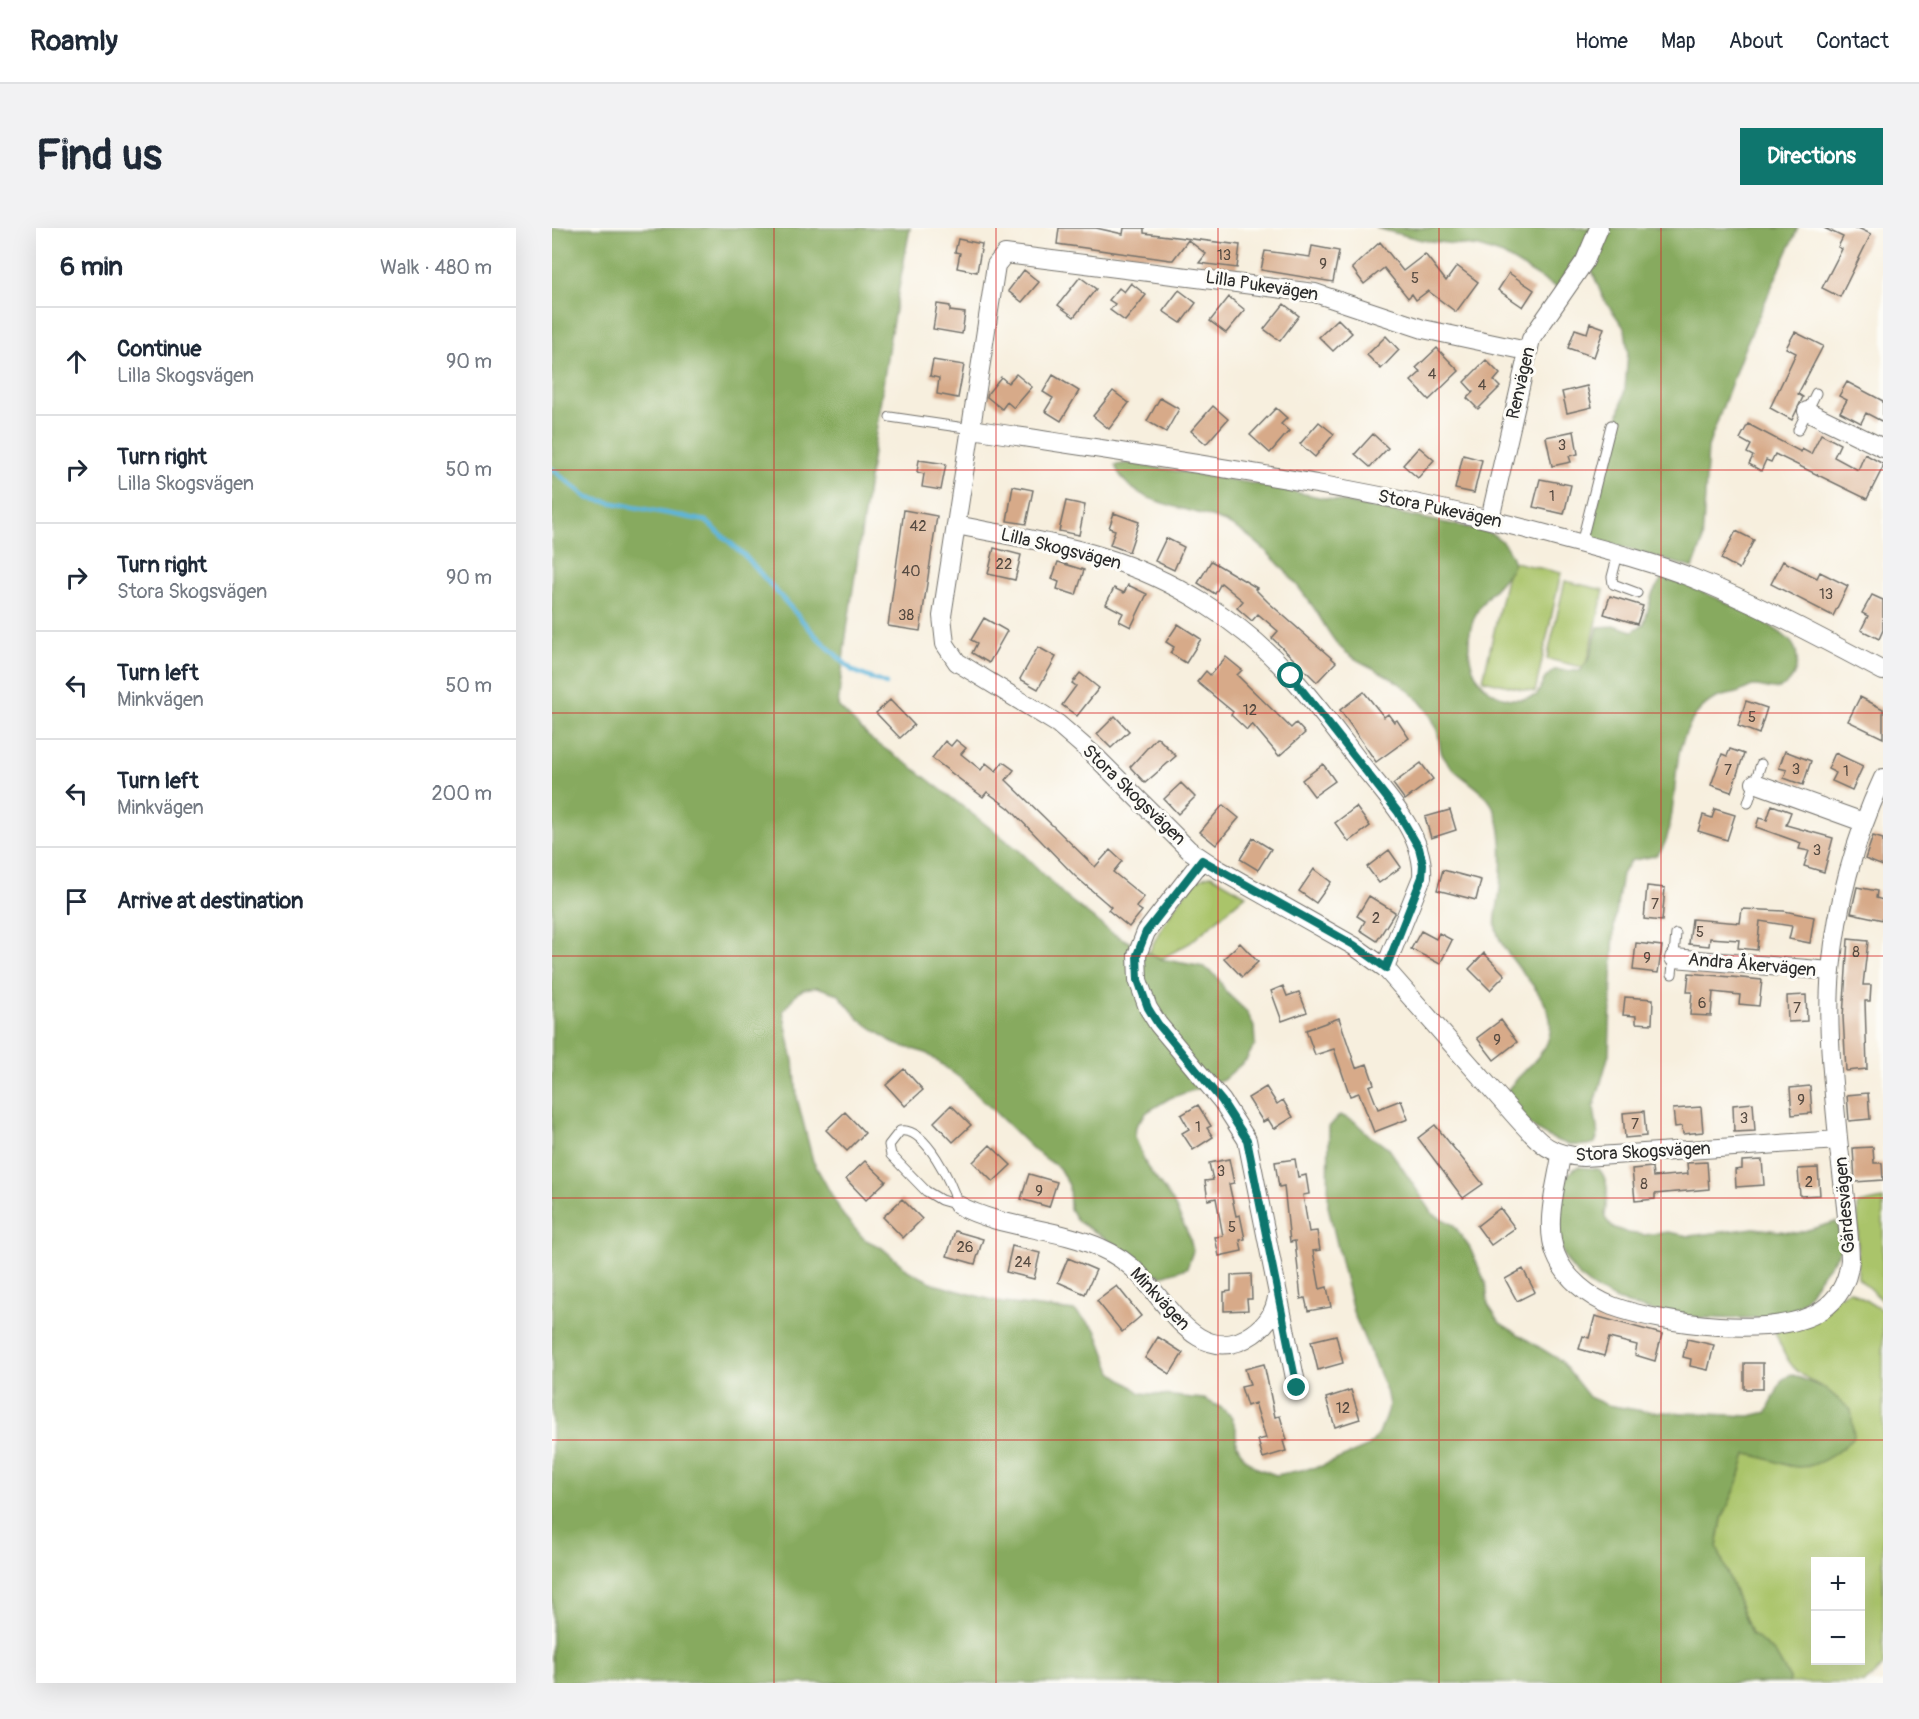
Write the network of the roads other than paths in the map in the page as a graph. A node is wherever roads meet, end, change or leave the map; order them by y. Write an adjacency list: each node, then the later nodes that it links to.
1 (1599, 228): 3 (street, Renvägen)
2 (996, 265): 3 (street, Lilla Pukevägen); 8 (street, Stora Skogsvägen)
3 (1527, 351): 11 (street, Renvägen)
4 (1816, 393): 5 (lane)
5 (1807, 411): 9 (lane); 10 (street)
6 (890, 417): 8 (lane)
7 (1611, 425): 13 (lane)
8 (972, 429): 11 (street, Stora Pukevägen); 12 (street, Stora Skogsvägen)
9 (1798, 430)
10 (1883, 448)
11 (1490, 519): 13 (street, Stora Pukevägen)
12 (957, 525): 22 (street, Stora Skogsvägen); 25 (street, Lilla Skogsvägen)
13 (1581, 544): 14 (street, Stora Pukevägen)
14 (1618, 554): 15 (lane); 16 (street, Stora Pukevägen)
15 (1637, 593)
16 (1883, 671)
17 (1761, 764): 19 (lane)
18 (1883, 778): 21 (street, Gärdesvägen)
19 (1755, 783): 20 (lane); 21 (street)
20 (1748, 803)
21 (1863, 822): 26 (street, Gärdesvägen)
22 (1202, 860): 25 (street, Stora Skogsvägen); 30 (street)
23 (1676, 934): 24 (lane)
24 (1673, 966): 26 (street, Andra Åkervägen)
25 (1386, 968): 28 (street, Stora Skogsvägen)
26 (1831, 971): 27 (street, Gärdesvägen)
27 (1838, 1140): 28 (street, Stora Skogsvägen); 28 (street, Gärdesvägen)
28 (1561, 1156)
29 (958, 1205): 29 (lane, Minkvägen); 30 (street, Minkvägen)
30 (1277, 1297): 31 (street)
31 (1297, 1388)

